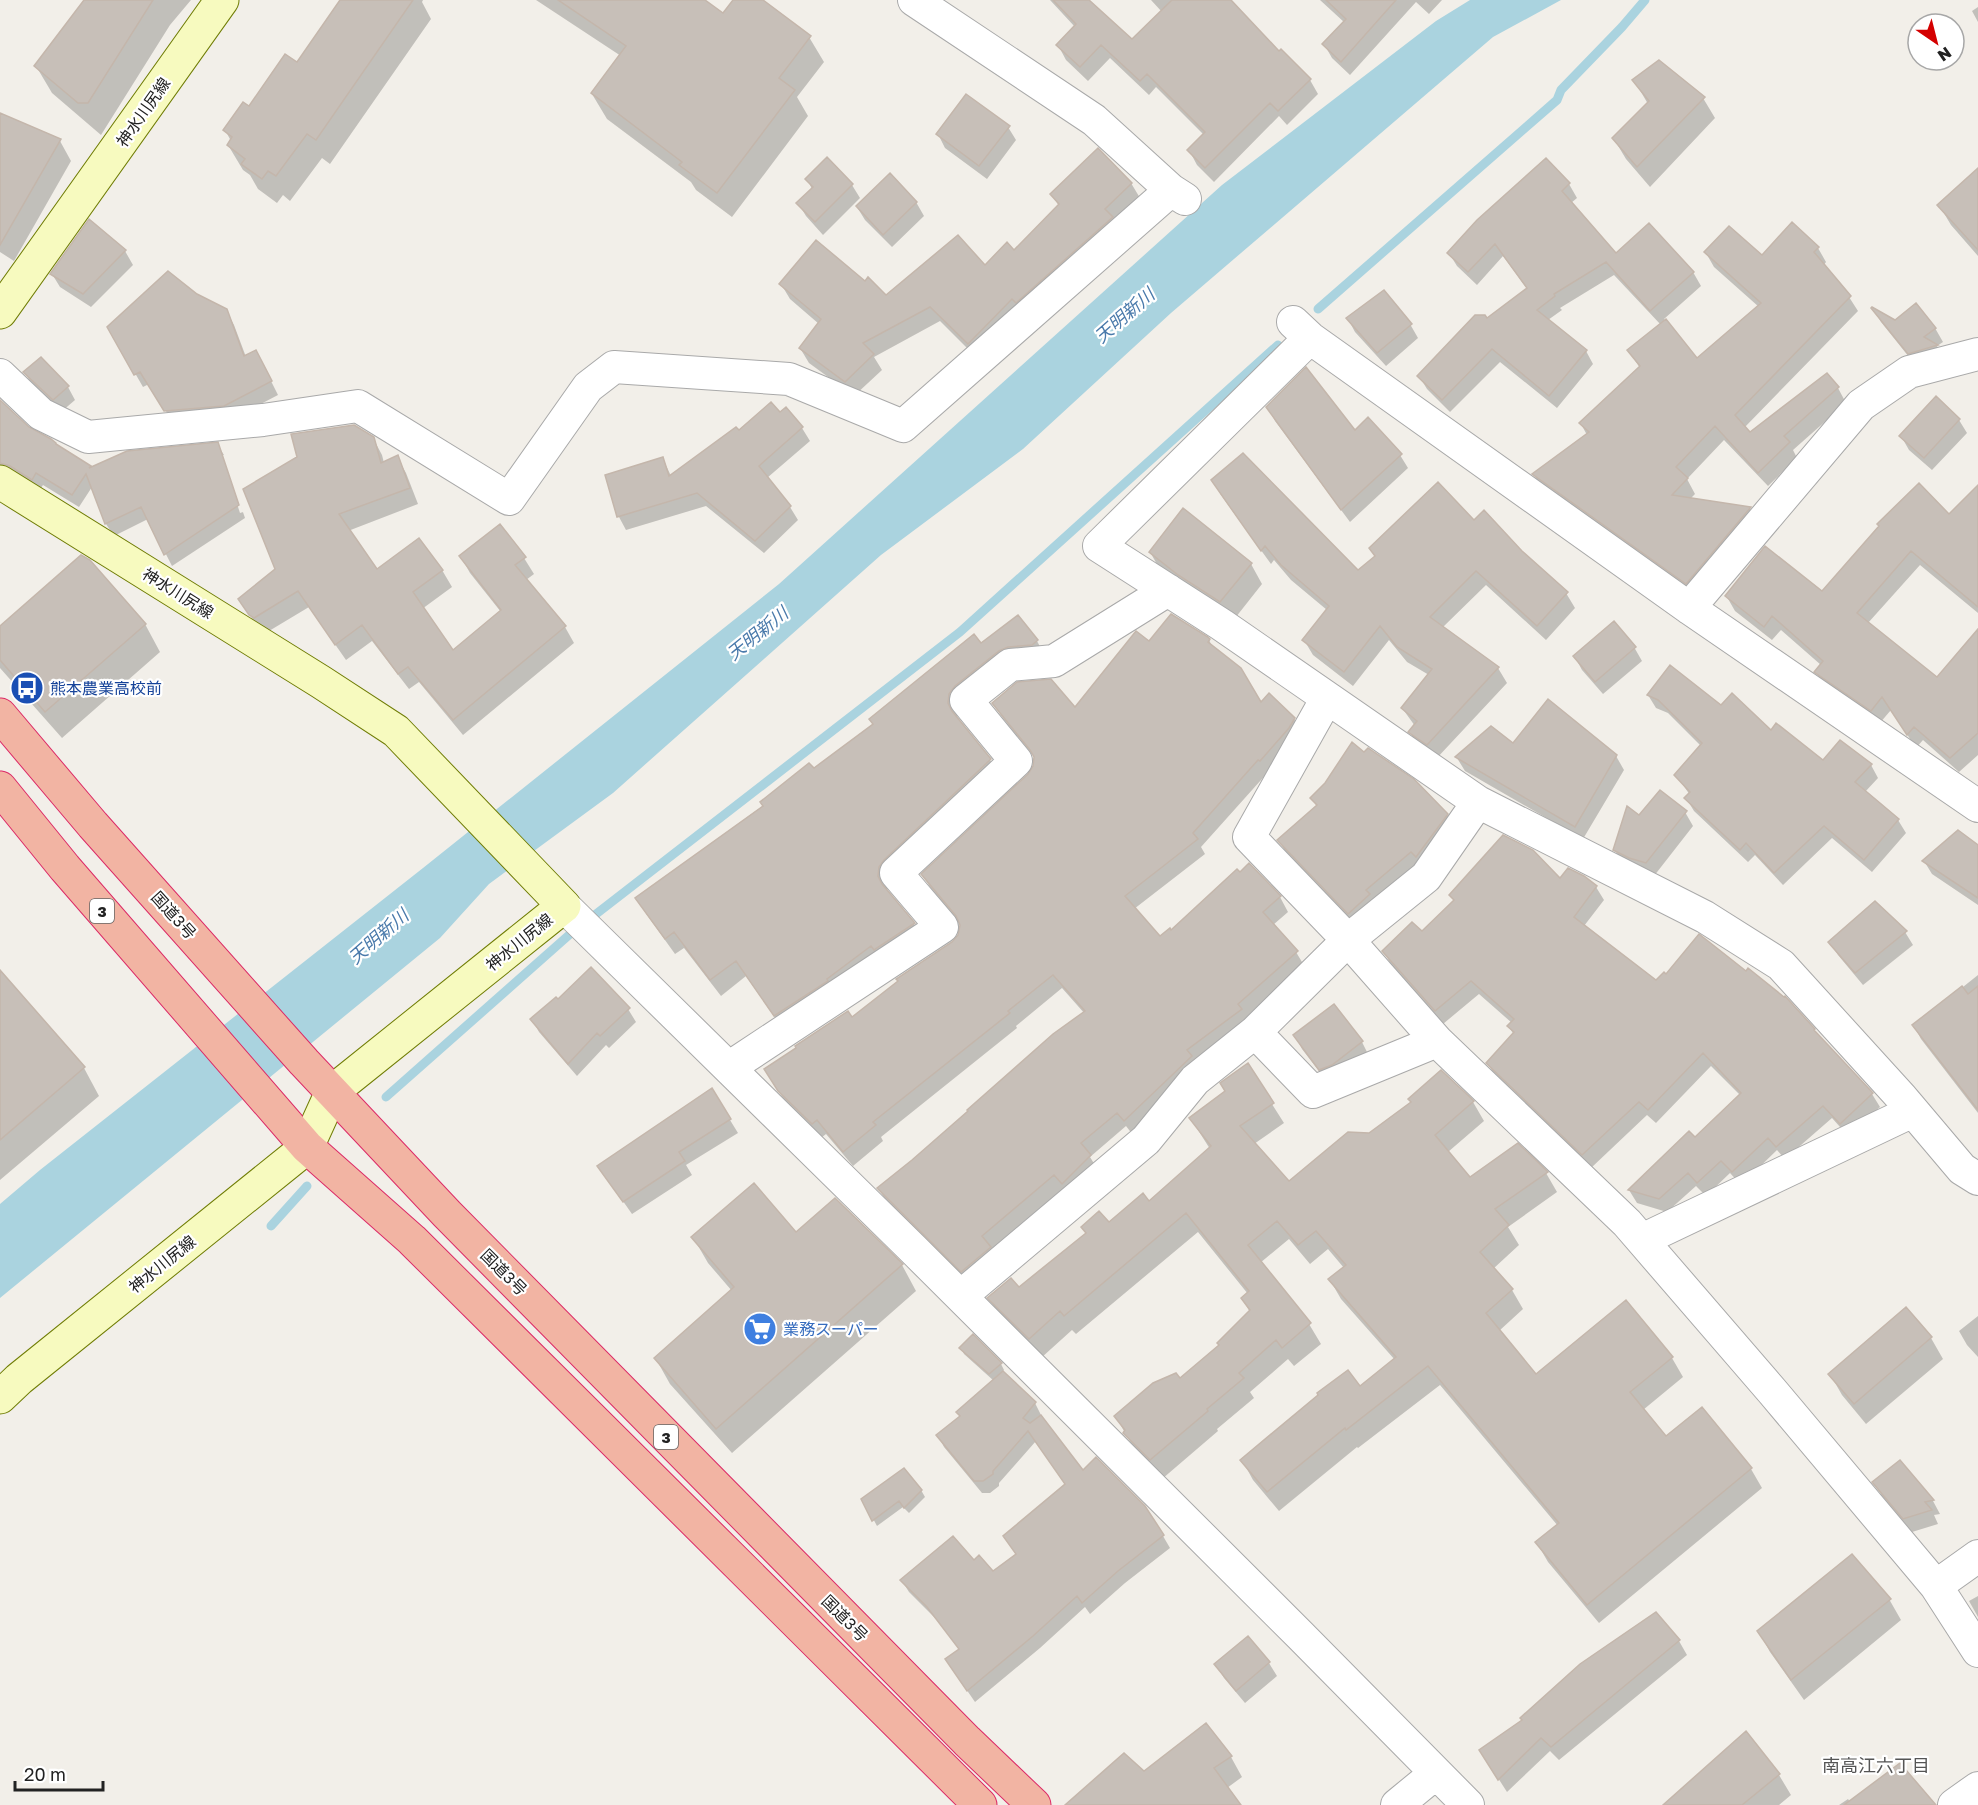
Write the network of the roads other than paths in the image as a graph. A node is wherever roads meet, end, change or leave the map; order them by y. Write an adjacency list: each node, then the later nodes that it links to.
1 (222, 0): 3 (main road, 神水川尻線)
2 (922, 2): 5 (street)
3 (0, 312)
4 (1978, 354): 8 (street)
5 (0, 375)
6 (0, 482): 14 (main road, 神水川尻線)
7 (1168, 590): 8 (street); 9 (street); 18 (street)
8 (1689, 608): 13 (street)
9 (1327, 698): 12 (street); 15 (street)
10 (0, 715): 19 (highway, 国道3号 / 3)
11 (0, 788): 21 (highway, 3)
12 (1478, 802): 15 (street); 20 (street)
13 (1978, 806)
14 (564, 906): 18 (street); 19 (main road, 神水川尻線)
15 (1348, 940): 16 (street); 17 (street)
16 (1255, 1032): 17 (street); 24 (street)
17 (1437, 1041): 23 (street)
18 (729, 1067): 24 (street)
19 (332, 1092): 21 (main road, 神水川尻線); 32 (highway, 国道3号 / 3)
20 (1914, 1111): 22 (street); 23 (street)
21 (307, 1147): 25 (main road, 神水川尻線); 31 (highway, 3)
22 (1978, 1179)
23 (1642, 1240): 27 (street)
24 (961, 1296): 29 (street)
25 (0, 1397)
26 (1978, 1556): 27 (street)
27 (1936, 1586): 28 (street)
28 (1978, 1651)
29 (1436, 1773): 33 (street); 34 (street)
30 (1978, 1788): 35 (street)
31 (980, 1805)
32 (1034, 1805)
33 (1397, 1805)
34 (1468, 1805)
35 (1954, 1805)

